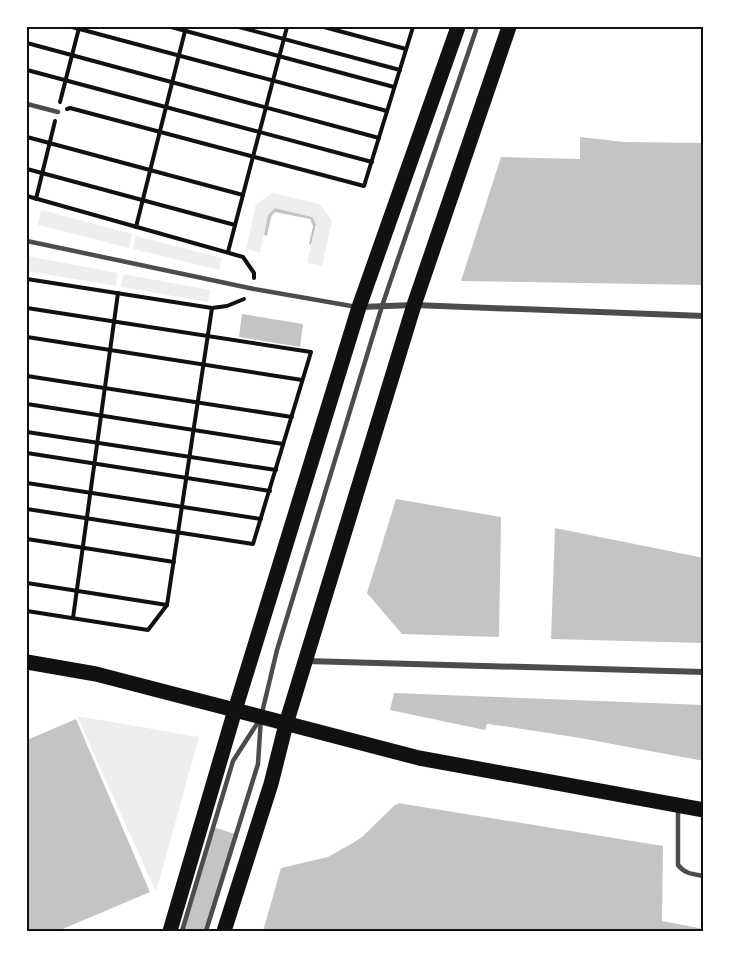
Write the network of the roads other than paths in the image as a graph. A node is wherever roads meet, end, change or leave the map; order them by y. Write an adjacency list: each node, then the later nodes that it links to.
1 (458, 27): 9 (main road)
2 (477, 27): 8 (lane)
3 (509, 27): 7 (main road)
4 (27, 104): 5 (lane)
5 (58, 112)
6 (27, 241): 9 (lane)
7 (414, 305): 8 (street); 10 (street); 11 (main road)
8 (382, 306): 9 (street); 15 (lane)
9 (359, 307): 14 (main road)
10 (704, 316)
11 (306, 661): 13 (street); 16 (main road)
12 (27, 662): 14 (main road)
13 (704, 672)
14 (235, 710): 15 (main road); 20 (main road)
15 (261, 717): 16 (main road); 21 (lane); 22 (lane)
16 (286, 724): 17 (main road); 23 (main road)
17 (678, 805): 18 (main road); 19 (lane)
18 (704, 810)
19 (704, 876)
20 (170, 931)
21 (182, 931)
22 (206, 931)
23 (224, 931)

